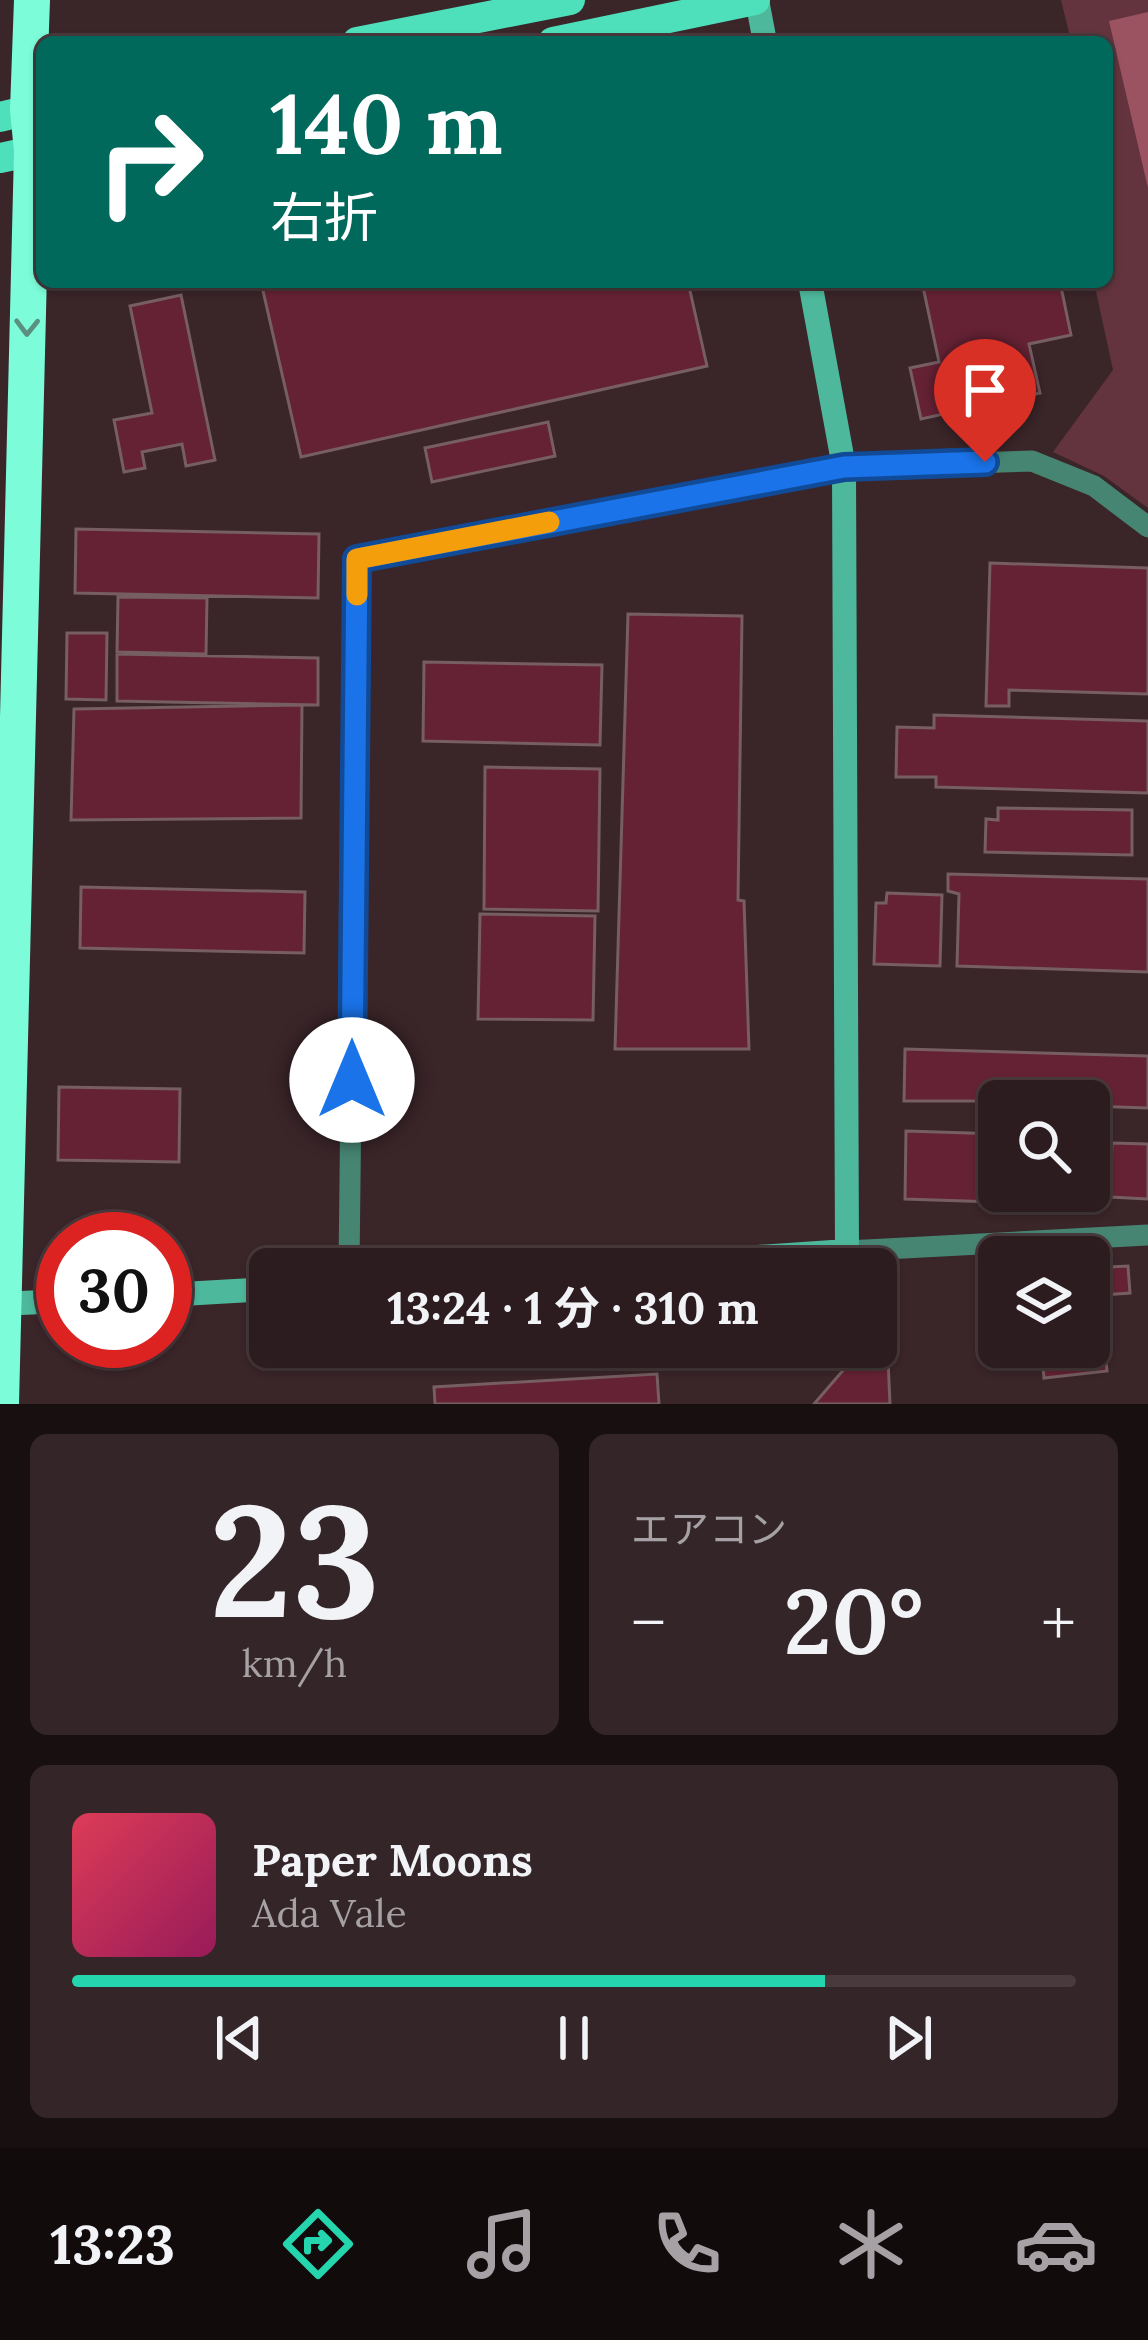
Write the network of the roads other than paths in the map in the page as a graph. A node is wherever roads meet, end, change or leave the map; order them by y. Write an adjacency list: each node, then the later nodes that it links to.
1 (32, 0): 7 (highway)
2 (570, 0): 4 (main road)
3 (756, 0): 5 (main road); 6 (street)
4 (387, 36)
5 (583, 36)
6 (764, 36)
7 (23, 112): 8 (highway)
8 (24, 153): 19 (highway, one-way to 19)
9 (812, 288): 10 (street)
10 (844, 467): 11 (street); 13 (street); 14 (street)
11 (1148, 527)
12 (1148, 1235): 15 (street)
13 (350, 1248)
14 (847, 1248)
15 (897, 1248)
16 (249, 1290): 17 (street)
17 (192, 1293)
18 (36, 1302): 19 (street)
19 (1, 1304): 20 (highway)
20 (1, 1404)

